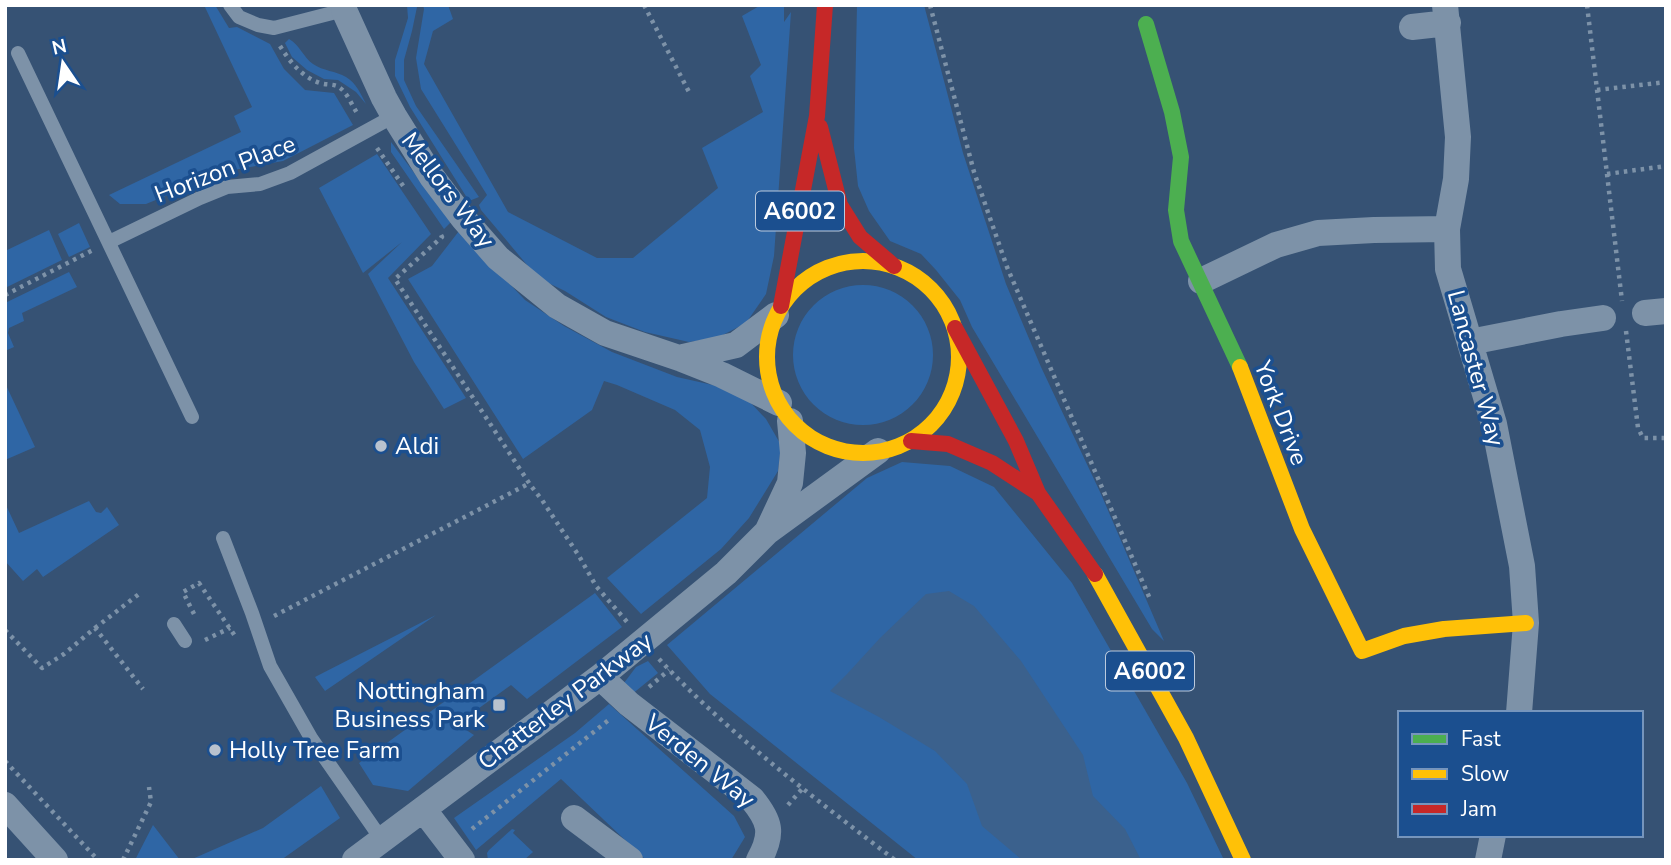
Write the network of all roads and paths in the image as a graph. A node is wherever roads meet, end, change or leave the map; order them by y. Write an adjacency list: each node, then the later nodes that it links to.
1 (230, 5): 6 (lane)
2 (644, 5): 13 (path)
3 (825, 5): 15 (main road, A6002)
4 (930, 5): 39 (path)
5 (1587, 5): 12 (path)
6 (345, 7): 14 (street, Mellors Way)
7 (1446, 14): 9 (street, Lancaster Way); 18 (street, Lancaster Way)
8 (1146, 24): 22 (main road, York Drive)
9 (1412, 27)
10 (18, 54): 20 (lane)
11 (1666, 82): 12 (path)
12 (1597, 90): 17 (path)
13 (689, 92)
14 (394, 116): 20 (lane, Horizon Place); 28 (street, Mellors Way)
15 (817, 116): 21 (main road, A6002); 24 (main road, A6002)
16 (1666, 166): 17 (path)
17 (1607, 174): 25 (path)
18 (1447, 229): 22 (street); 27 (street, Lancaster Way)
19 (442, 237): 34 (path)
20 (109, 242): 23 (path); 30 (lane)
21 (894, 266): 24 (main road, A6002); 26 (main road, A6002)
22 (1201, 281): 42 (main road, York Drive)
23 (5, 295)
24 (778, 311): 28 (street); 29 (main road, A6002)
25 (1632, 315): 27 (street); 31 (path)
26 (955, 328): 32 (main road, A6002); 35 (main road, A6002)
27 (1470, 342): 42 (street, Lancaster Way)
28 (679, 358): 29 (street, Mellors Way)
29 (785, 412): 33 (main road, A6002); 36 (street)
30 (192, 417)
31 (1666, 438)
32 (911, 441): 33 (main road, A6002); 35 (main road, A6002)
33 (877, 451): 36 (street)
34 (530, 483): 40 (path); 44 (path)
35 (1038, 494): 71 (main road, A6002)
36 (767, 532): 52 (street, Chatterley Parkway)
37 (223, 538): 44 (lane)
38 (139, 594): 45 (path)
39 (1152, 605)
40 (627, 621)
41 (199, 623): 46 (path)
42 (1525, 623): 55 (street, Lancaster Way)
43 (174, 624): 49 (lane)
44 (257, 626): 46 (path); 62 (lane)
45 (95, 628): 47 (path); 53 (path)
46 (230, 628): 48 (path)
47 (5, 630)
48 (203, 631)
49 (185, 641)
50 (654, 655): 51 (path)
51 (669, 670): 54 (path); 70 (path)
52 (600, 677): 54 (street, Verden Way); 59 (street, Chatterley Parkway)
53 (143, 689)
54 (629, 704): 63 (path); 69 (street, Verden Way)
55 (1519, 711)
56 (5, 761): 65 (path)
57 (149, 787): 66 (path)
58 (5, 805): 64 (street)
59 (423, 809): 62 (street, Chatterley Parkway); 63 (street)
60 (574, 818): 68 (street)
61 (1493, 837): 72 (street)
62 (382, 840): 67 (street, Chatterley Parkway)
63 (456, 853)
64 (55, 860)
65 (98, 860)
66 (123, 860)
67 (355, 860)
68 (630, 860)
69 (759, 860)
70 (895, 860)
71 (1243, 860)
72 (1488, 860)

